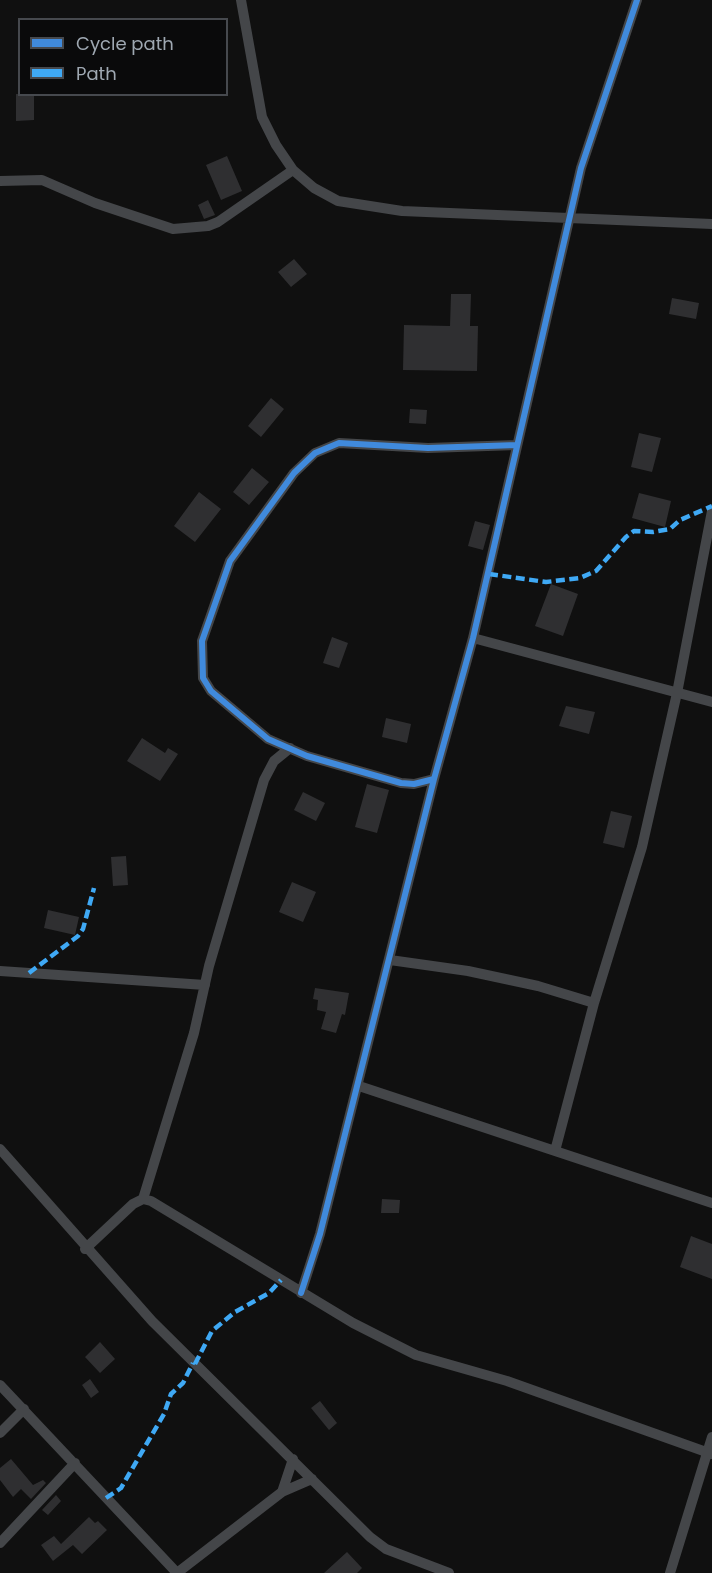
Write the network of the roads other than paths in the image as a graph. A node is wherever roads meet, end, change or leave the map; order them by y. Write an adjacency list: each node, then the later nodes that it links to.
1 (242, 0): 3 (street)
2 (637, 0): 5 (street)
3 (293, 170): 4 (street); 5 (street)
4 (0, 182)
5 (568, 220): 6 (street); 7 (street)
6 (712, 224)
7 (517, 445): 9 (street); 12 (street)
8 (712, 511): 10 (street)
9 (473, 638): 10 (street); 13 (street)
10 (677, 693): 11 (street); 17 (street)
11 (712, 702)
12 (290, 748): 13 (street); 16 (street)
13 (434, 779): 14 (street)
14 (390, 960): 17 (street); 18 (street)
15 (0, 971): 16 (street)
16 (205, 985): 21 (street)
17 (594, 1003): 20 (street)
18 (359, 1086): 20 (street); 24 (street)
19 (0, 1149): 23 (street)
20 (555, 1150): 22 (street)
21 (143, 1199): 23 (street); 24 (street)
22 (712, 1203)
23 (85, 1249): 30 (street)
24 (301, 1293): 29 (street)
25 (0, 1385): 26 (street)
26 (24, 1409): 27 (street); 31 (street)
27 (0, 1433)
28 (712, 1437): 29 (street)
29 (710, 1453): 37 (street)
30 (293, 1459): 32 (street); 33 (street)
31 (75, 1463): 34 (street); 35 (street)
32 (312, 1479): 33 (street); 36 (street)
33 (282, 1492): 35 (street)
34 (0, 1543)
35 (177, 1573)
36 (449, 1573)
37 (670, 1573)

